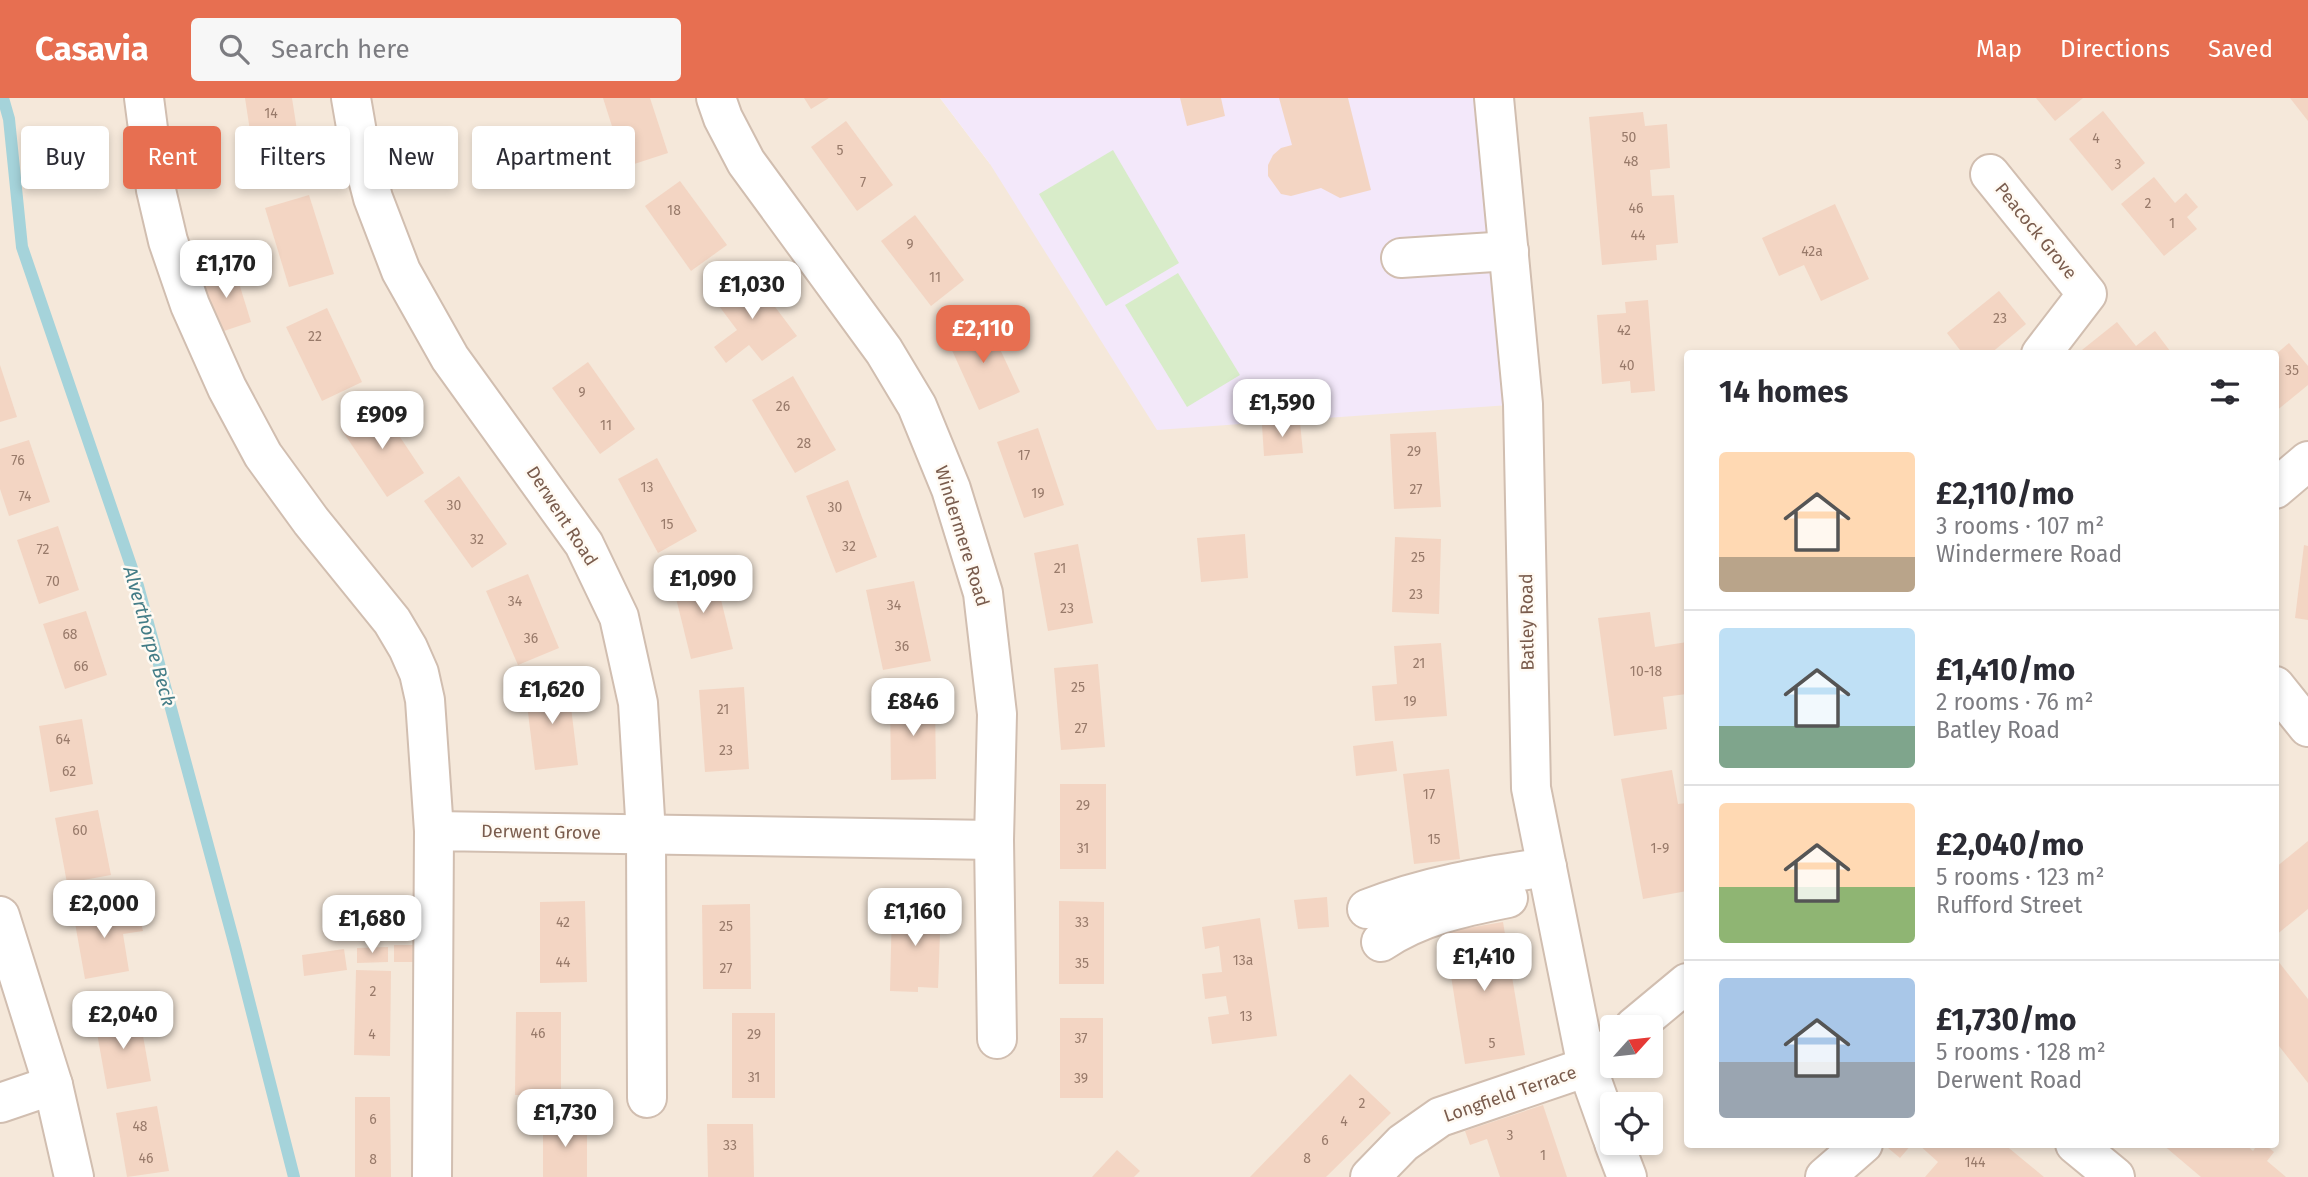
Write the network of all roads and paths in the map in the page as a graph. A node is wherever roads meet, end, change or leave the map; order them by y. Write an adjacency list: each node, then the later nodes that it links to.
1 (144, 98): 13 (street)
2 (351, 98): 14 (street, Derwent Road)
3 (716, 98): 15 (street, Windermere Road)
4 (1493, 98): 6 (street, Batley Road)
5 (1990, 174): 8 (street, Peacock Grove)
6 (1509, 251): 7 (street); 16 (street, Batley Road)
7 (1401, 258)
8 (2044, 350)
9 (2308, 461): 10 (street)
10 (2279, 486)
11 (2279, 692): 12 (street)
12 (2308, 727)
13 (434, 831): 14 (street, Derwent Grove); 31 (street)
14 (646, 834): 15 (street, Derwent Grove); 25 (street, Derwent Road)
15 (995, 840): 21 (street, Windermere Road)
16 (1549, 878): 18 (street); 22 (street, Batley Road)
17 (0, 916): 23 (street)
18 (1374, 925)
19 (1684, 985): 20 (street)
20 (1648, 1015)
21 (997, 1039)
22 (1599, 1056): 24 (street, Batley Road); 32 (street, Longfield Terrace)
23 (54, 1086): 26 (street); 30 (street)
24 (1605, 1092)
25 (647, 1098)
26 (0, 1103)
27 (1858, 1148): 34 (street)
28 (2080, 1148): 35 (street)
29 (1619, 1155): 33 (street)
30 (75, 1177)
31 (432, 1177)
32 (1370, 1177)
33 (1627, 1177)
34 (1825, 1177)
35 (2115, 1177)

